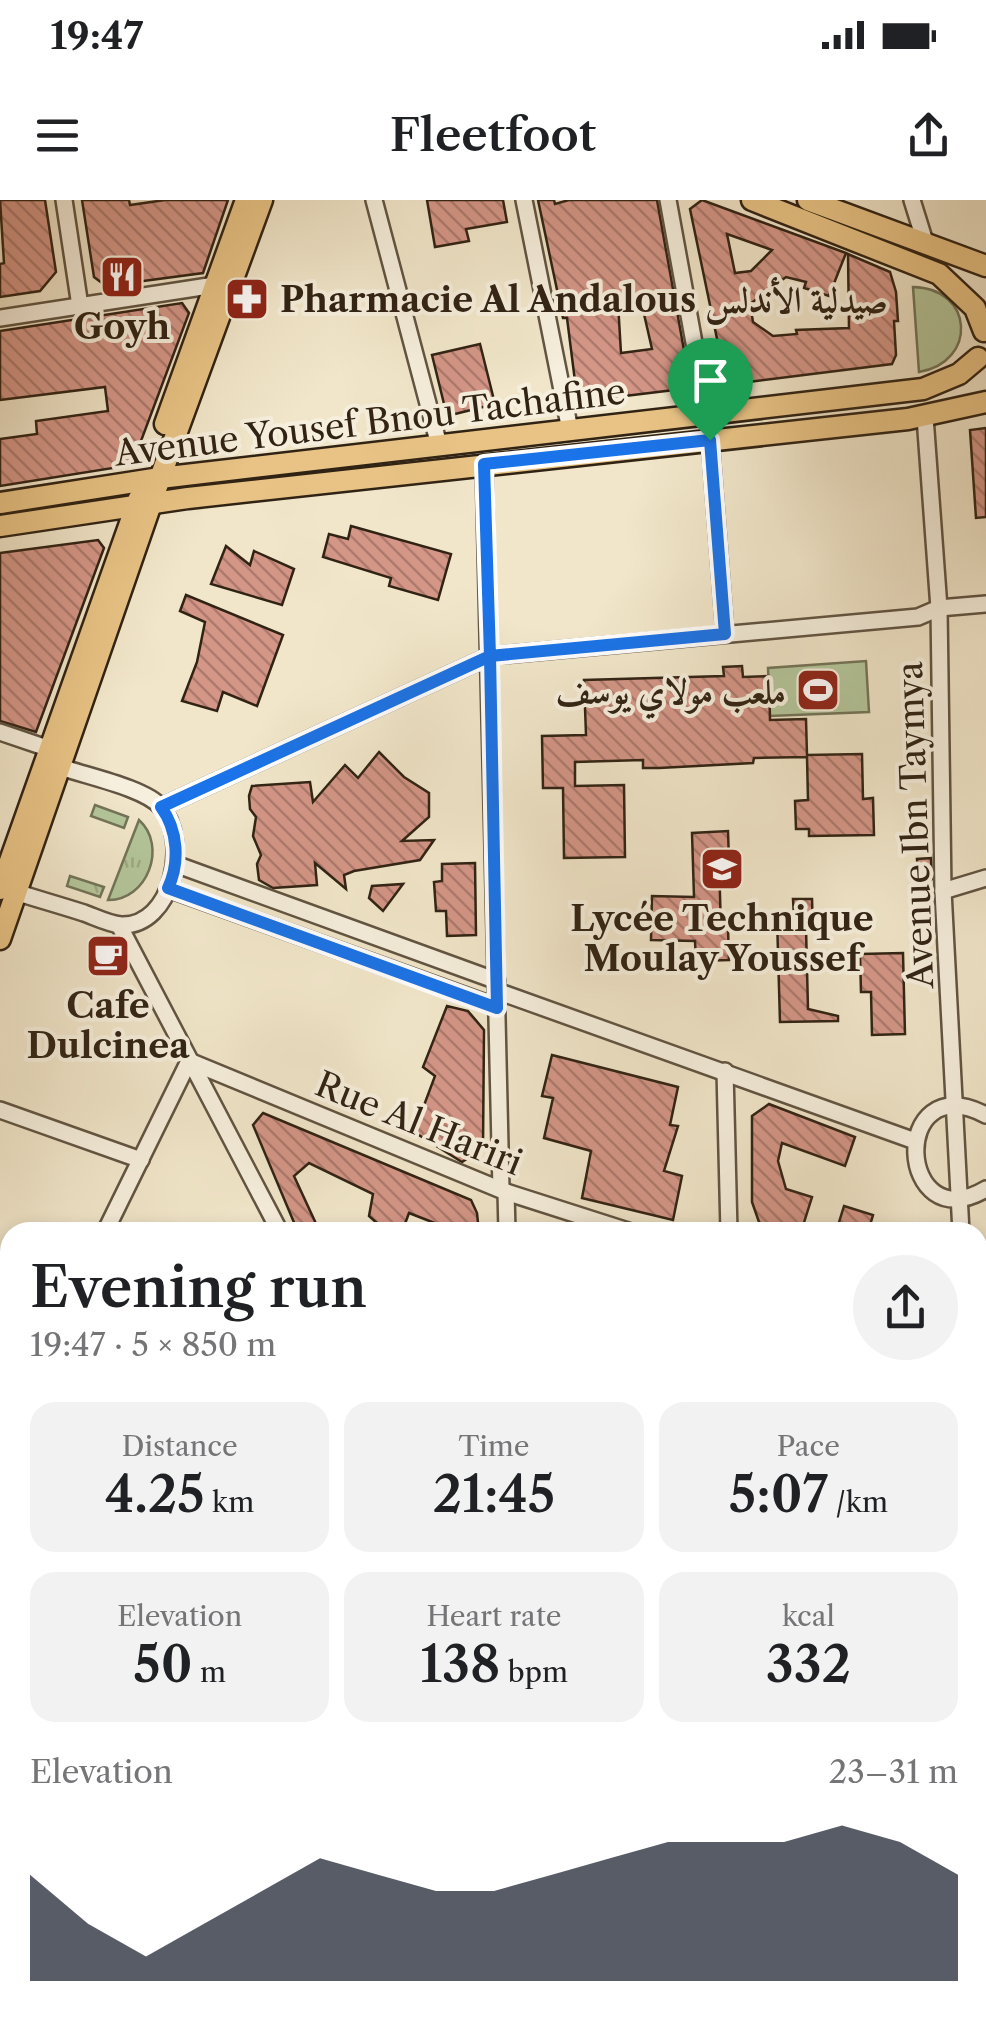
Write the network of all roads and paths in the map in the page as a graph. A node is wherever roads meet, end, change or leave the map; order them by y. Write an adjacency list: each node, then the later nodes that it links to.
1 (64, 200): 13 (street)
2 (246, 200): 12 (main road)
3 (262, 200): 24 (main road)
4 (374, 200): 22 (street)
5 (524, 200): 20 (street)
6 (668, 200): 18 (street)
7 (752, 200): 15 (main road)
8 (808, 200): 10 (main road)
9 (912, 200): 10 (street)
10 (926, 246): 11 (main road)
11 (986, 266)
12 (216, 285): 13 (street); 24 (main road)
13 (80, 306): 14 (street)
14 (0, 318)
15 (985, 330): 16 (main road)
16 (982, 368): 18 (main road, Avenue Yousef Bnou Tachafine)
17 (986, 402): 19 (main road, Avenue Yousef Bnou Tachafine)
18 (707, 414): 20 (main road, Avenue Yousef Bnou Tachafine)
19 (924, 417): 21 (main road, Avenue Yousef Bnou Tachafine); 29 (street, Avenue Ibn Taymya)
20 (570, 430): 22 (main road, Avenue Yousef Bnou Tachafine)
21 (710, 440): 23 (main road, Avenue Yousef Bnou Tachafine); 30 (street)
22 (439, 446): 24 (main road, Avenue Yousef Bnou Tachafine)
23 (484, 464): 26 (main road, Avenue Yousef Bnou Tachafine); 31 (street)
24 (152, 479): 25 (main road, Avenue Yousef Bnou Tachafine); 26 (main road)
25 (0, 503)
26 (144, 504): 27 (main road, Avenue Yousef Bnou Tachafine); 34 (main road)
27 (0, 526)
28 (986, 604): 29 (street)
29 (939, 608): 30 (street); 40 (street, Avenue Ibn Taymya)
30 (725, 634): 31 (street)
31 (490, 656): 35 (street); 43 (street)
32 (0, 732): 34 (street)
33 (0, 742): 34 (street)
34 (52, 758): 35 (street); 39 (main road)
35 (161, 807): 36 (street)
36 (175, 864): 38 (street); 43 (street)
37 (986, 878): 40 (street)
38 (168, 888): 41 (street); 43 (street)
39 (6, 889): 41 (street); 42 (main road)
40 (943, 891): 46 (street, Avenue Ibn Taymya)
41 (119, 925): 44 (street)
42 (0, 940)
43 (497, 993): 45 (street); 52 (street)
44 (188, 1061): 50 (street); 52 (street, Rue Al Hariri); 55 (street)
45 (725, 1071): 49 (street); 58 (street)
46 (956, 1106): 48 (street); 49 (street); 53 (street, Avenue Ibn Taymya)
47 (0, 1110): 50 (street)
48 (986, 1115)
49 (915, 1141): 53 (street)
50 (140, 1160): 54 (street)
51 (986, 1189): 53 (street)
52 (504, 1191): 56 (street); 57 (street, Rue Al Hariri)
53 (960, 1198): 59 (street, Avenue Ibn Taymya)
54 (110, 1222)
55 (275, 1222)
56 (507, 1222)
57 (599, 1222)
58 (730, 1222)
59 (961, 1222)

